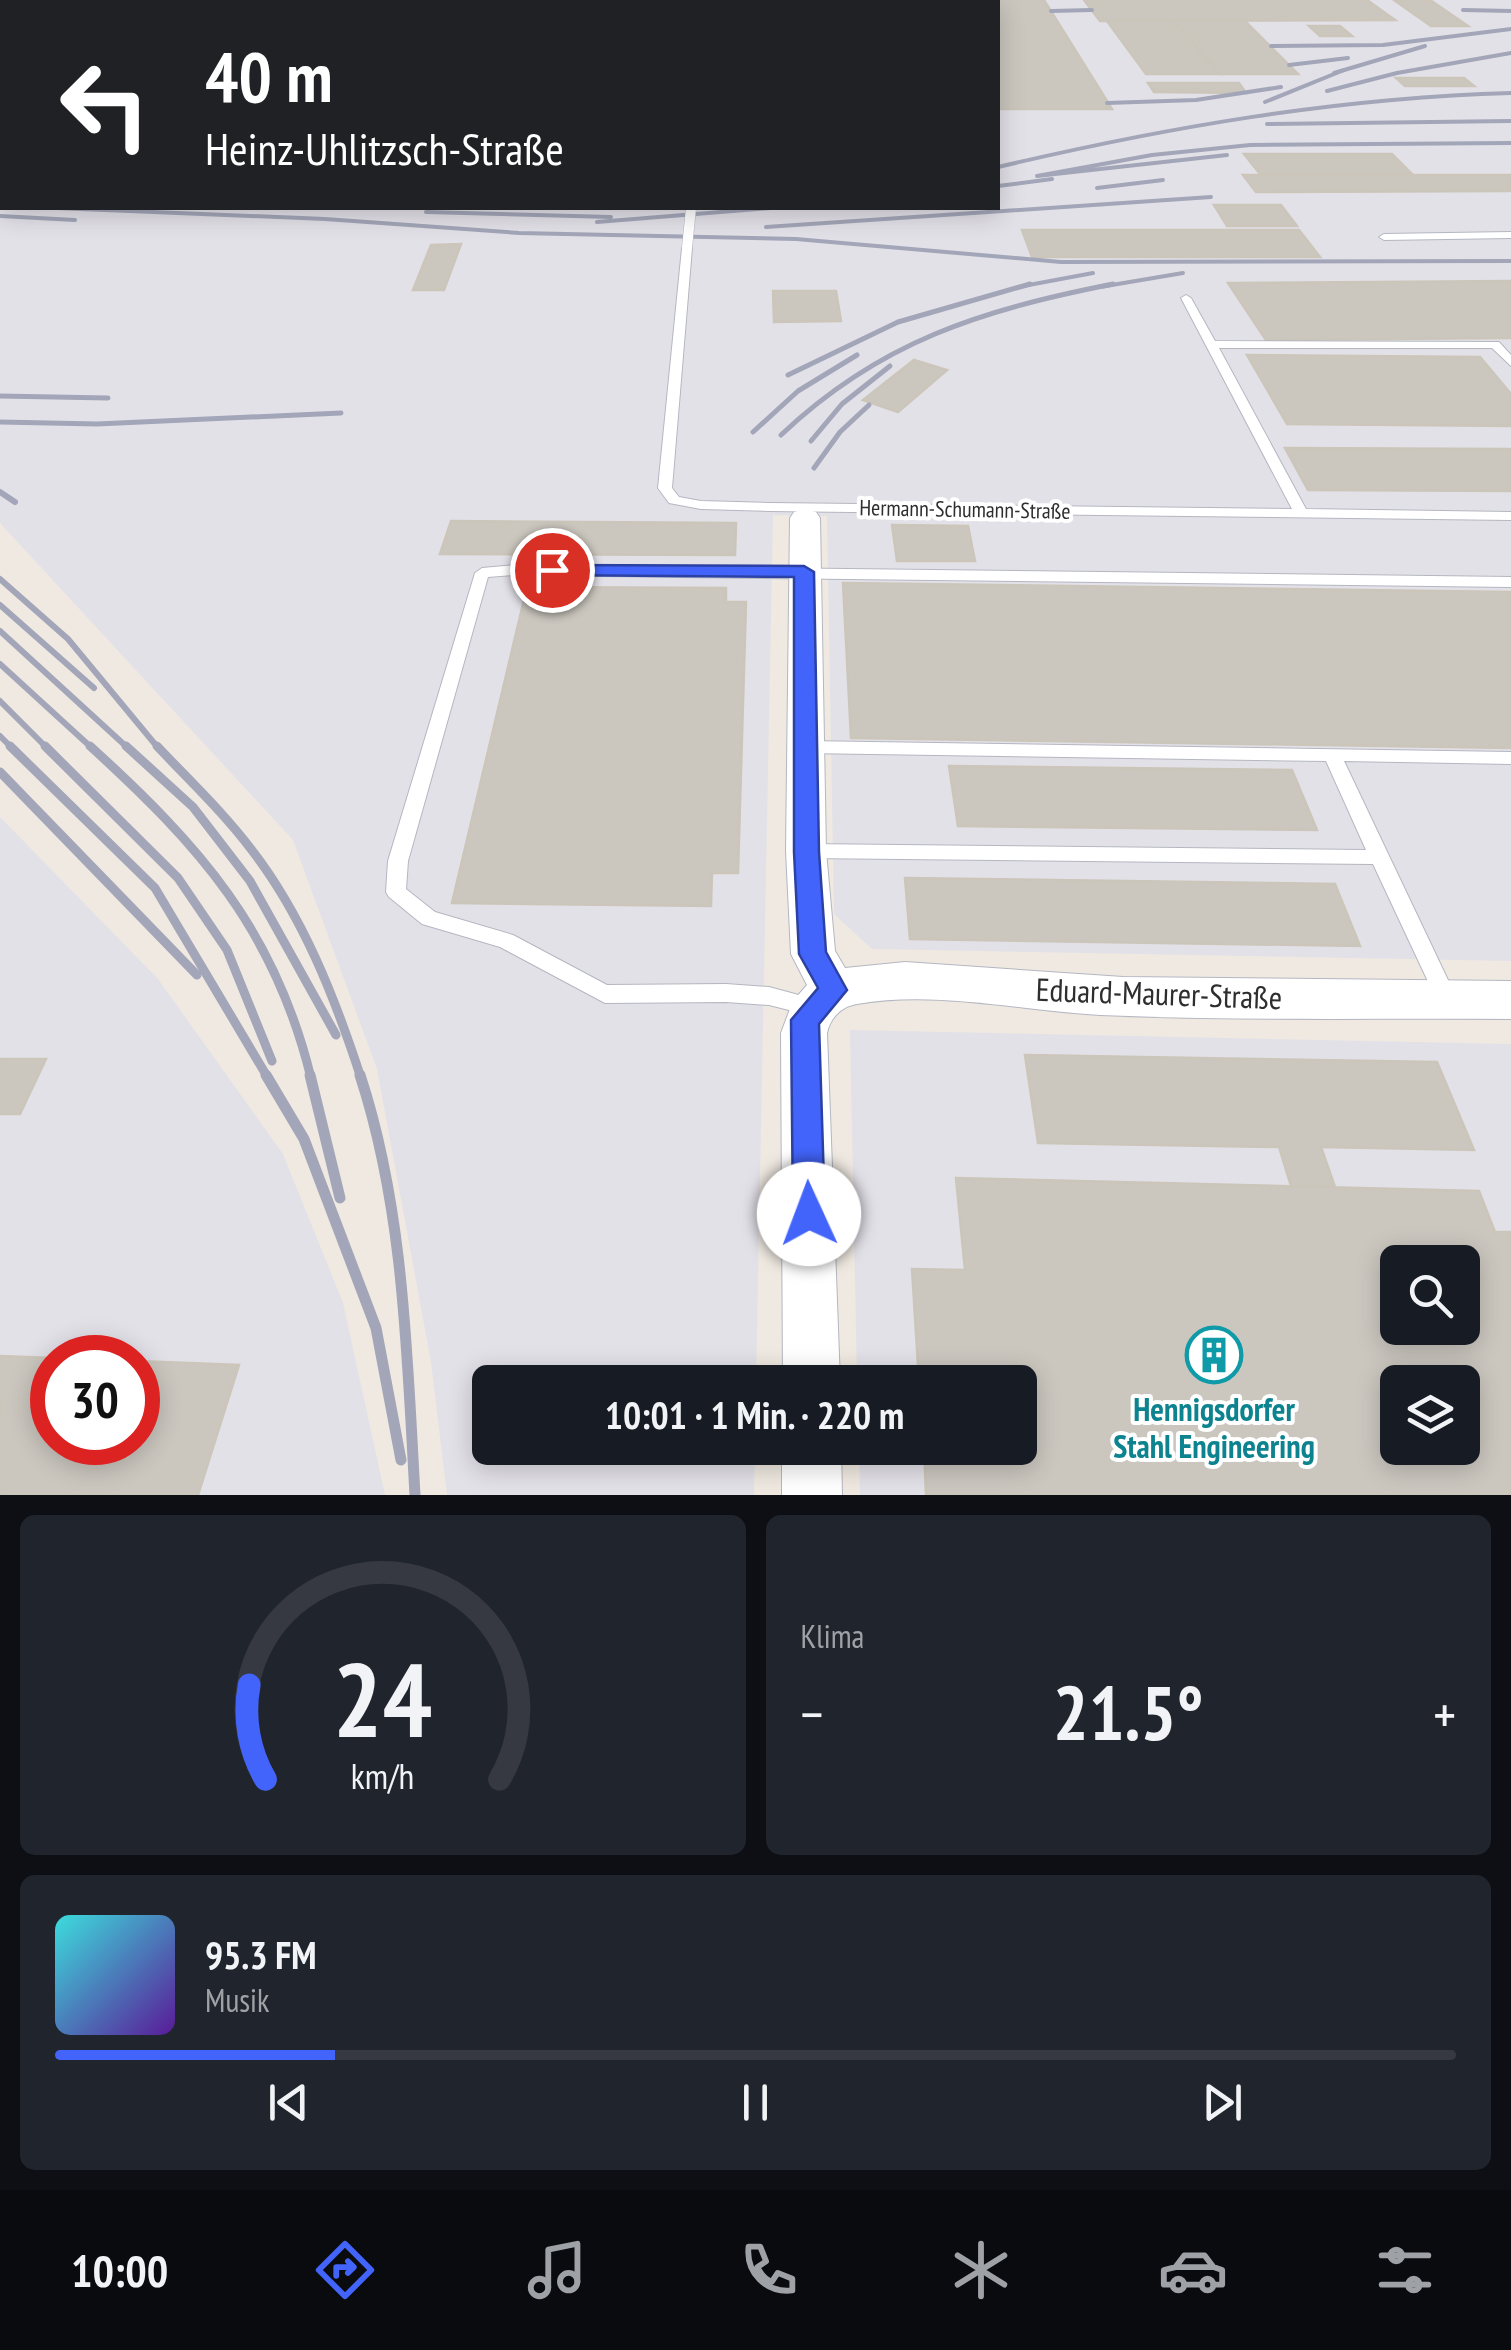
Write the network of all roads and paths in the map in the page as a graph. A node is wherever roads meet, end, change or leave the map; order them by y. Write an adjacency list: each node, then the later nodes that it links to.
1 (691, 210): 9 (lane, Hermann-Schumann-Straße, bridge)
2 (1511, 235): 3 (lane)
3 (1384, 237)
4 (1186, 298): 5 (lane)
5 (1211, 344): 6 (lane); 9 (lane)
6 (1495, 344): 7 (lane); 8 (lane)
7 (1511, 344)
8 (1511, 362)
9 (1301, 514): 10 (lane, Hermann-Schumann-Straße)
10 (1511, 516)
11 (805, 518): 12 (street)
12 (804, 572): 13 (lane); 14 (street); 19 (lane)
13 (1511, 582)
14 (805, 748): 15 (lane); 17 (street)
15 (1332, 755): 16 (lane); 18 (lane)
16 (1511, 758)
17 (806, 852): 18 (lane); 19 (street)
18 (1378, 857): 20 (lane)
19 (824, 998): 20 (street, Eduard-Maurer-Straße); 22 (street)
20 (1446, 999): 21 (street, Eduard-Maurer-Straße)
21 (1511, 1000)
22 (812, 1365)
23 (812, 1465): 24 (street)
24 (812, 1495)

